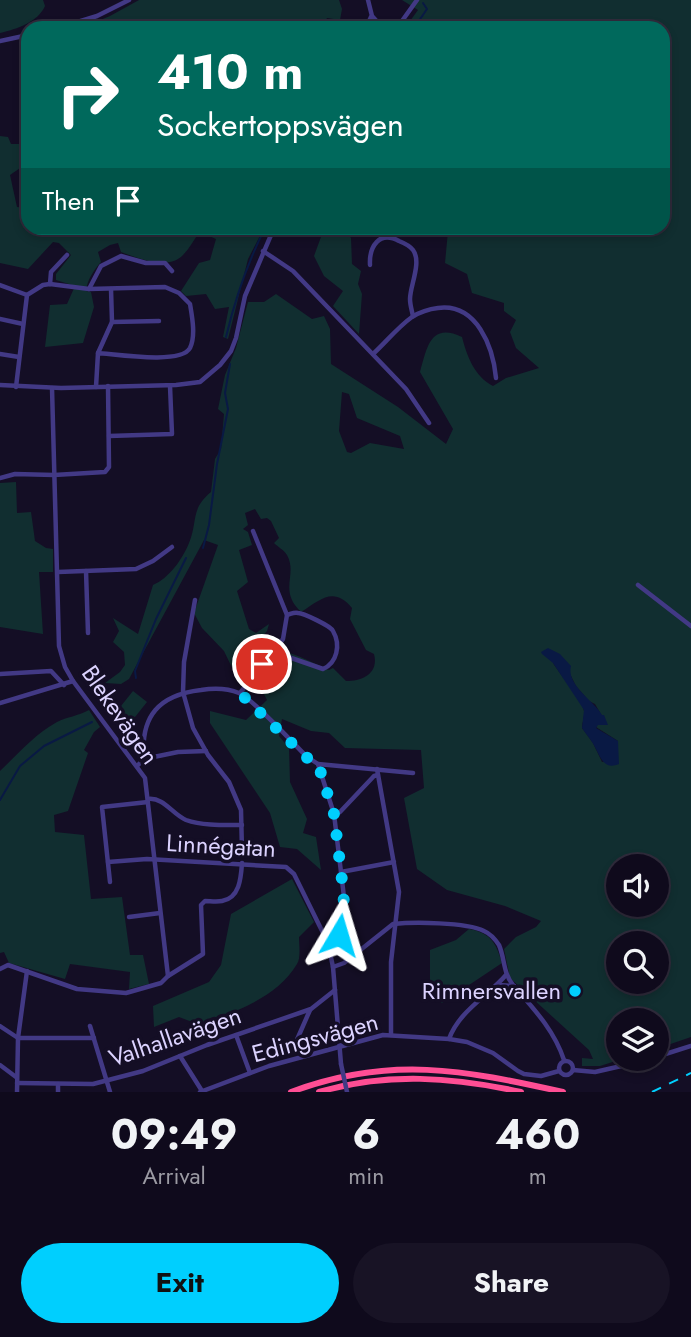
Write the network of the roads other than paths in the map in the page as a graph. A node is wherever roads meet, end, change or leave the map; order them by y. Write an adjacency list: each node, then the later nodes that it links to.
1 (129, 0): 5 (street)
2 (368, 0): 4 (street)
3 (417, 0): 8 (street)
4 (372, 16): 6 (street); 7 (street)
5 (81, 21)
6 (370, 21)
7 (377, 21)
8 (402, 21)
9 (21, 36): 10 (street)
10 (0, 41)
11 (270, 235): 12 (street)
12 (262, 251): 28 (street); 33 (street)
13 (67, 255): 16 (street)
14 (370, 265): 21 (street)
15 (172, 271): 18 (street)
16 (50, 284): 18 (street); 20 (street)
17 (0, 285): 20 (street)
18 (89, 289): 19 (street)
19 (111, 289): 24 (street); 26 (street)
20 (27, 295): 25 (street)
21 (413, 316): 28 (street); 30 (street)
22 (0, 319): 25 (street)
23 (159, 321): 24 (street)
24 (112, 322): 26 (street)
25 (23, 324): 29 (street)
26 (98, 353): 35 (street)
27 (0, 354): 29 (street)
28 (373, 354): 37 (street)
29 (19, 357): 34 (street)
30 (496, 378)
31 (0, 385): 34 (street)
32 (108, 386): 33 (street); 35 (street); 38 (street)
33 (170, 386): 38 (street)
34 (16, 387): 36 (street)
35 (96, 387): 36 (street)
36 (52, 388): 39 (street, Blekevägen)
37 (429, 423)
38 (109, 436): 39 (street)
39 (54, 475): 40 (street); 44 (street, Blekevägen)
40 (0, 478)
41 (253, 531): 47 (street)
42 (172, 547): 43 (street)
43 (86, 571): 44 (street); 49 (street)
44 (58, 572): 52 (street, Blekevägen)
45 (638, 585): 48 (street)
46 (195, 600): 54 (street)
47 (287, 615): 50 (street); 50 (street)
48 (691, 626)
49 (88, 633)
50 (274, 652): 55 (street)
51 (0, 674): 53 (street)
52 (73, 681): 53 (street); 60 (street, Blekevägen)
53 (64, 685): 56 (street)
54 (183, 692): 55 (street); 57 (street); 58 (street)
55 (240, 693): 59 (street)
56 (0, 704)
57 (205, 751): 58 (street); 65 (street)
58 (144, 759): 60 (street)
59 (318, 764): 61 (street); 64 (street)
60 (138, 765): 63 (street, Blekevägen)
61 (378, 772): 62 (street); 64 (street); 69 (street)
62 (413, 773)
63 (148, 800): 65 (street); 67 (street, Blekevägen); 68 (street)
64 (334, 814): 71 (street)
65 (243, 825): 66 (street)
66 (242, 851)
67 (155, 859): 68 (street, Linnégatan); 70 (street, Linnégatan); 73 (street, Blekevägen)
68 (108, 862): 72 (street)
69 (394, 862): 71 (street); 75 (street)
70 (242, 863): 76 (street, Linnégatan); 81 (street)
71 (341, 872): 76 (street)
72 (110, 882)
73 (160, 913): 74 (street); 81 (street, Blekevägen)
74 (129, 917)
75 (396, 923): 77 (street); 80 (street); 89 (street)
76 (328, 943): 77 (street)
77 (333, 967): 84 (street)
78 (0, 969): 79 (street)
79 (27, 971): 81 (street); 90 (street)
80 (506, 975): 82 (street); 83 (street)
81 (168, 976)
82 (498, 985): 83 (street); 92 (street)
83 (514, 986): 98 (street)
84 (335, 990): 85 (street, Valhallavägen); 93 (street)
85 (310, 1009): 88 (street, Valhallavägen); 95 (street)
86 (0, 1026): 90 (street)
87 (90, 1026): 91 (street)
88 (236, 1035): 97 (street, Valhallavägen); 103 (street)
89 (391, 1035): 92 (street, Edingsvägen); 93 (street, Edingsvägen)
90 (18, 1038): 91 (street); 105 (street)
91 (94, 1038): 104 (street)
92 (449, 1039): 102 (street, Edingsvägen)
93 (339, 1046): 103 (street, Edingsvägen); 113 (street, bridge)
94 (691, 1046): 96 (street)
95 (292, 1051)
96 (669, 1053)
97 (180, 1056): 104 (street, Valhallavägen); 110 (street)
98 (564, 1060): 101 (street); 102 (street)
99 (0, 1065): 105 (street)
100 (606, 1069): 101 (street)
101 (573, 1070): 102 (street)
102 (559, 1071)
103 (250, 1073): 110 (street, Edingsvägen)
104 (106, 1080): 106 (street, Valhallavägen); 109 (street)
105 (17, 1081): 106 (street, Valhallavägen); 107 (street)
106 (58, 1084): 108 (street)
107 (17, 1092)
108 (58, 1092)
109 (110, 1092)
110 (201, 1092)
111 (291, 1092): 115 (highway)
112 (319, 1092): 114 (highway)
113 (347, 1092)
114 (521, 1092)
115 (563, 1092)

